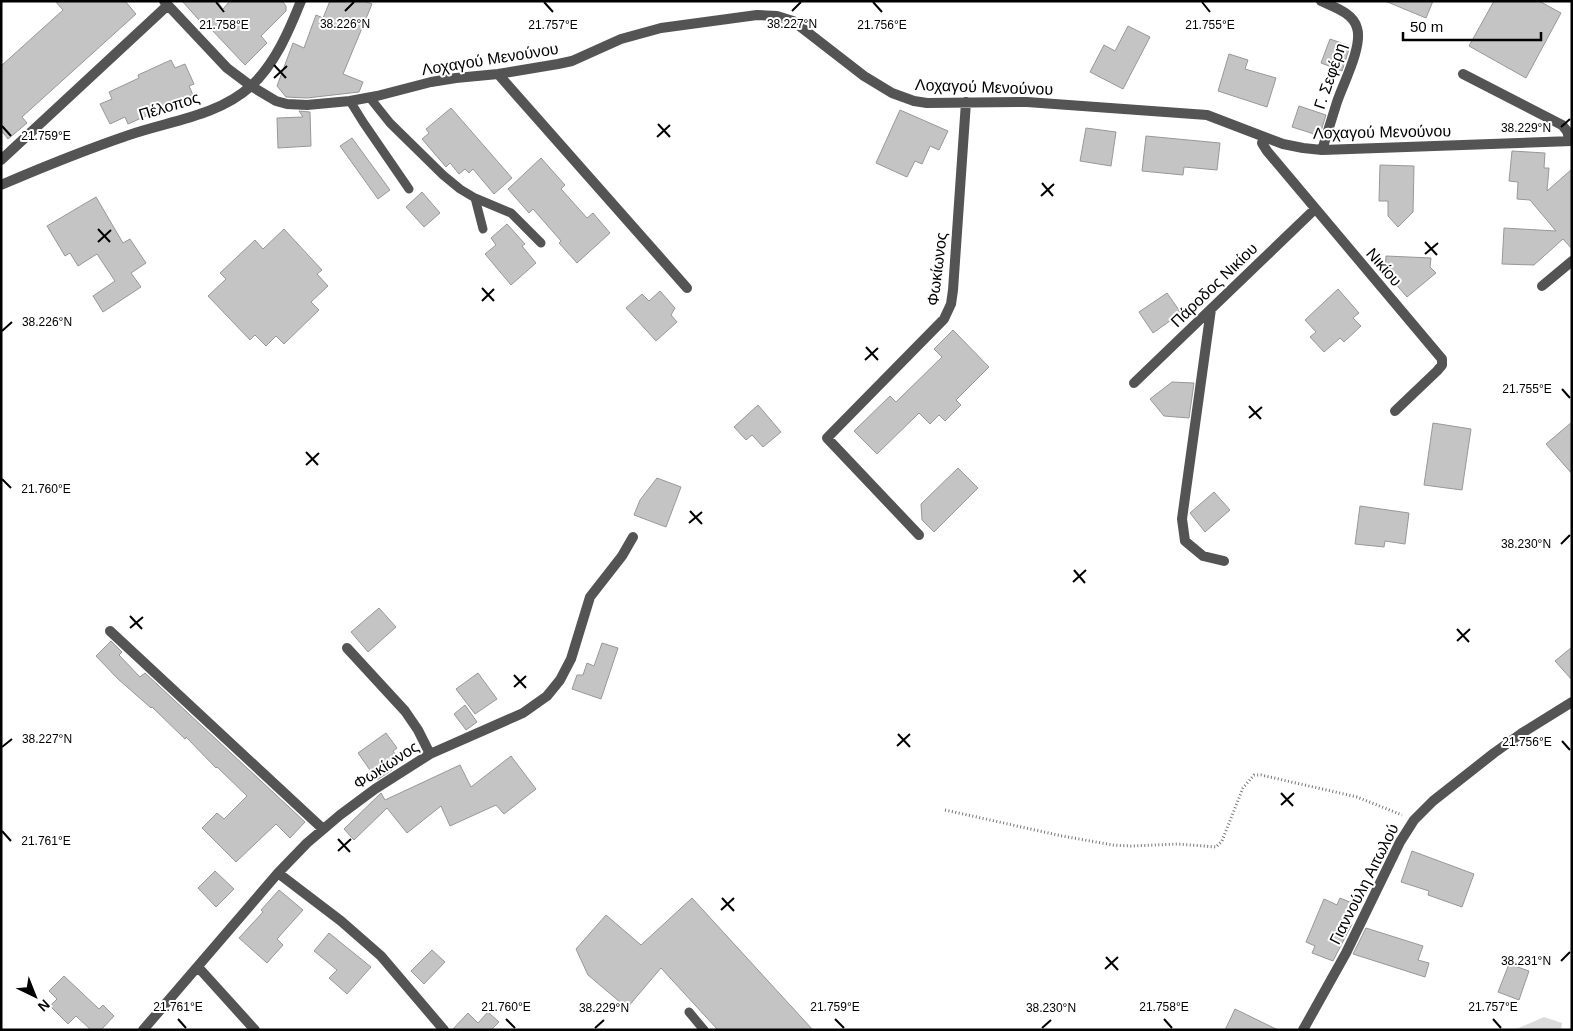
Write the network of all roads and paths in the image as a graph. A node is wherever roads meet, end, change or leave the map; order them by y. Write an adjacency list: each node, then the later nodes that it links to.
1 (1321, 1): 12 (street, Γ. Σεφέρη)
2 (299, 2): 6 (street, Πέλοπος)
3 (166, 3): 6 (street, Λοχαγού Μενούνου); 13 (street)
4 (498, 74): 7 (street, Λοχαγού Μενούνου); 9 (street, Λοχαγού Μενούνου); 22 (street)
5 (1462, 74): 11 (street)
6 (251, 86): 8 (street, Λοχαγού Μενούνου); 14 (street, Πέλοπος)
7 (370, 98): 8 (street, Λοχαγού Μενούνου); 16 (lane)
8 (350, 101): 15 (lane)
9 (966, 102): 10 (street, Λοχαγού Μενούνου); 26 (street, Φωκίωνος)
10 (1264, 137): 12 (street, Λοχαγού Μενούνου); 17 (street, Νικίου)
11 (1571, 141): 12 (street, Λοχαγού Μενούνου)
12 (1322, 150)
13 (1, 160)
14 (1, 185)
15 (409, 189)
16 (474, 198): 18 (lane); 19 (lane)
17 (1315, 209): 23 (street, Πάροδος Νικίου); 25 (street, Νικίου)
18 (483, 229)
19 (542, 243)
20 (1572, 261): 21 (street)
21 (1542, 286)
22 (687, 288)
23 (1211, 309): 24 (street, Πάροδος Νικίου); 28 (street)
24 (1134, 383)
25 (1395, 411)
26 (919, 535)
27 (632, 537): 32 (street, Φωκίωνος)
28 (1224, 561)
29 (110, 631): 35 (street)
30 (347, 648): 32 (street)
31 (1572, 702): 34 (street, Γιαννούλη Αιτωλού)
32 (430, 754): 35 (street, Φωκίωνος)
33 (945, 810): 34 (path)
34 (1414, 820): 43 (street, Γιαννούλη Αιτωλού)
35 (323, 829): 36 (street, Φωκίωνος)
36 (278, 873): 37 (street, Φωκίωνος); 41 (street)
37 (198, 967): 39 (street, Φωκίωνος); 40 (street)
38 (688, 1012): 42 (lane)
39 (143, 1030)
40 (256, 1030)
41 (444, 1030)
42 (704, 1030)
43 (1303, 1030)

